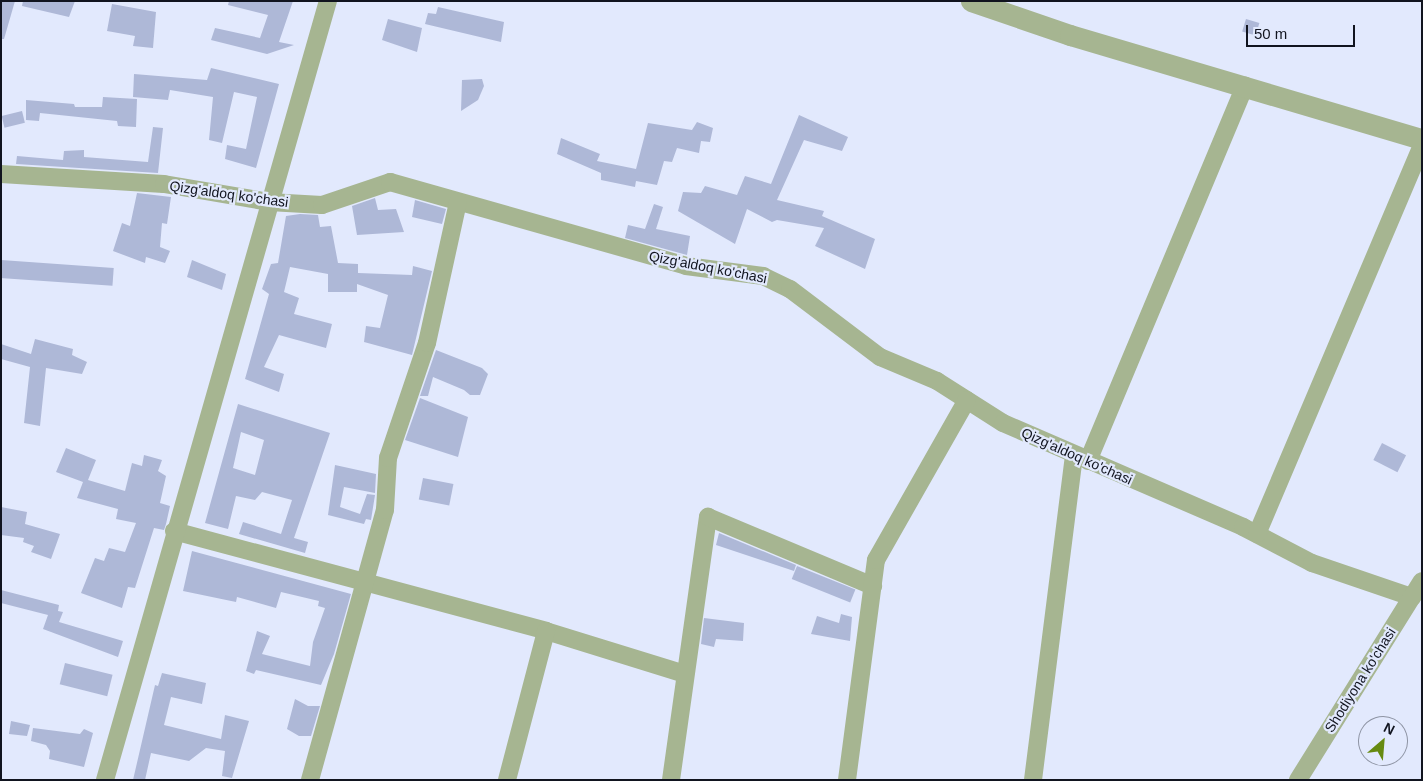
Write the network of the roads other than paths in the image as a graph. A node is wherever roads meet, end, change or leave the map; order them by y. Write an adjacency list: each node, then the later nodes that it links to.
1 (328, 1): 7 (street)
2 (971, 1): 3 (street)
3 (1245, 86): 4 (street); 10 (street)
4 (1422, 139)
5 (1422, 145): 12 (street)
6 (1, 174): 7 (street, Qizg'aldoq ko'chasi)
7 (269, 202): 8 (street, Qizg'aldoq ko'chasi); 11 (street)
8 (458, 202): 9 (street, Qizg'aldoq ko'chasi); 14 (street)
9 (967, 400): 10 (street, Qizg'aldoq ko'chasi); 15 (street)
10 (1081, 458): 12 (street, Qizg'aldoq ko'chasi); 24 (street)
11 (174, 531): 14 (street); 19 (street)
12 (1257, 534): 16 (street, Qizg'aldoq ko'chasi)
13 (1422, 581): 16 (street, Shodiyona ko'chasi)
14 (366, 583): 17 (street); 20 (street)
15 (873, 586): 18 (street); 23 (street)
16 (1412, 597): 25 (street, Shodiyona ko'chasi)
17 (546, 632): 18 (street); 21 (street)
18 (686, 674): 22 (street)
19 (105, 780)
20 (310, 780)
21 (507, 780)
22 (671, 780)
23 (847, 780)
24 (1033, 780)
25 (1298, 780)

